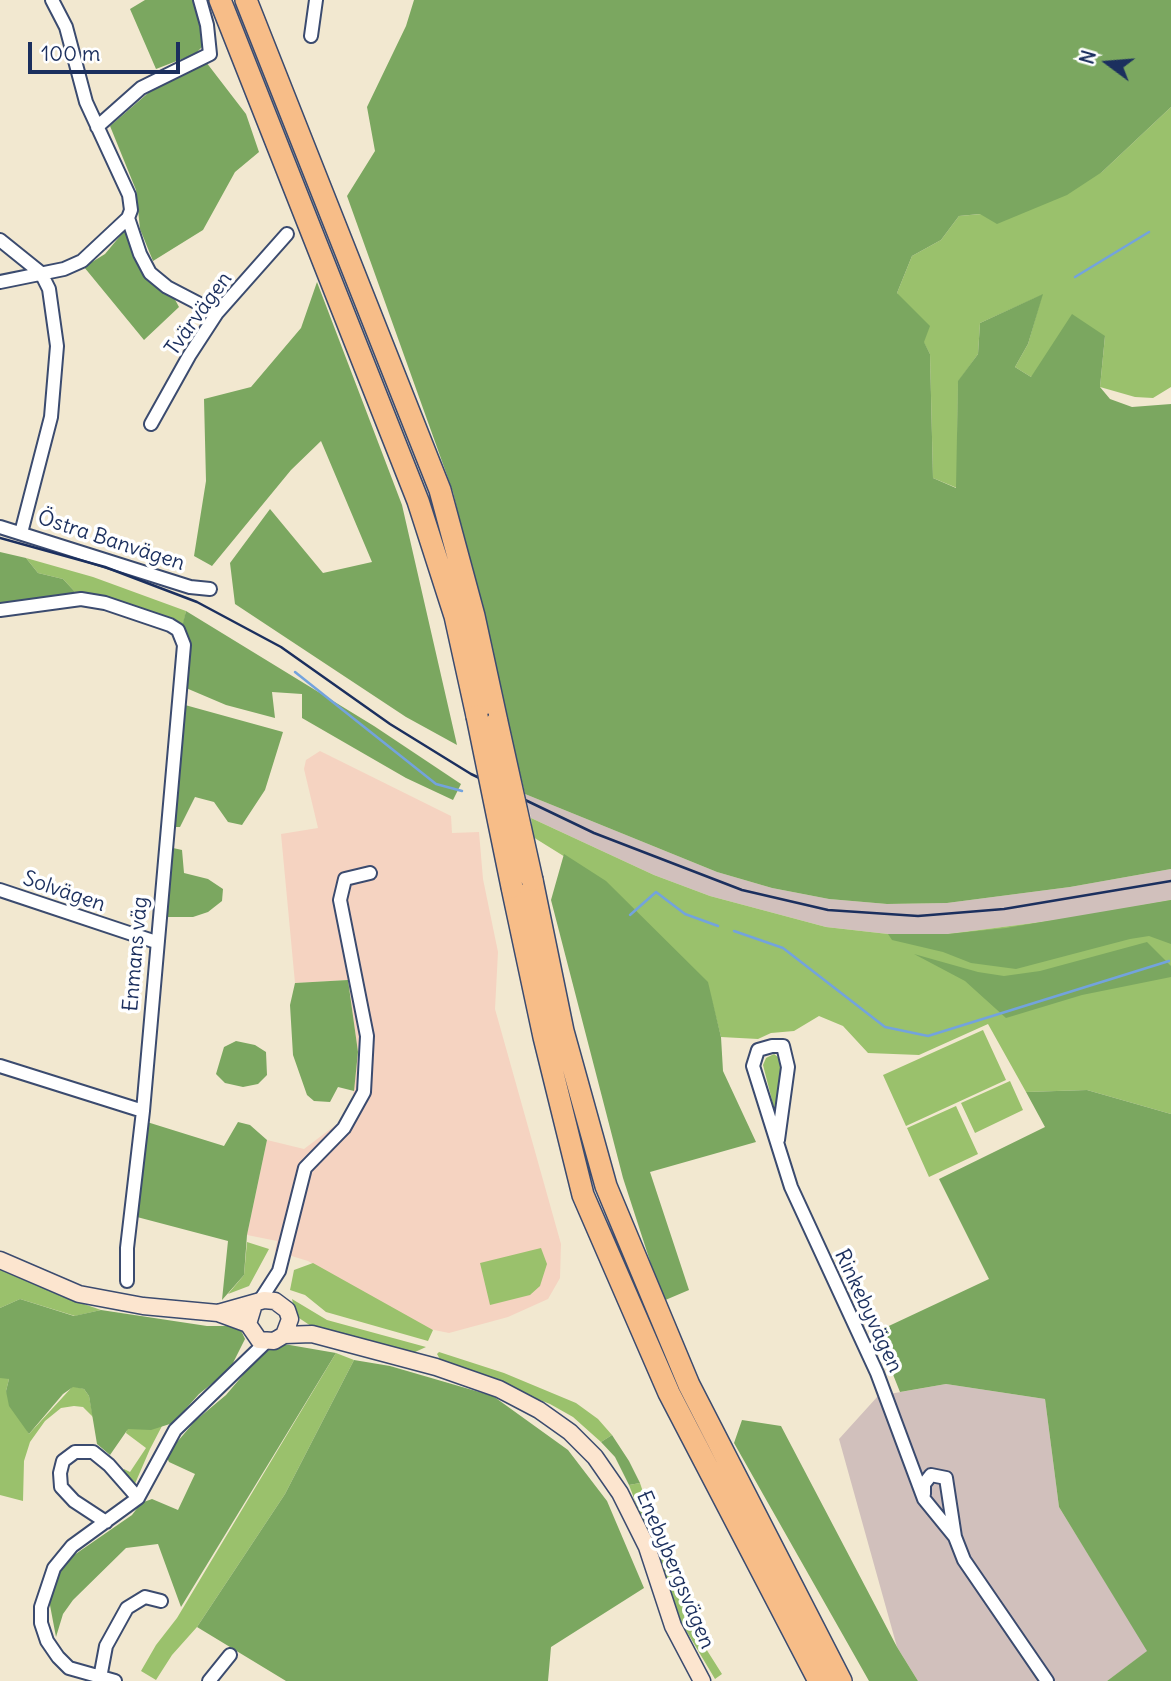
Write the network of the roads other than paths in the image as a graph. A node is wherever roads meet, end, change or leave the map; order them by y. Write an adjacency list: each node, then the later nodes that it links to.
1 (52, 0): 7 (street)
2 (69, 0): 7 (street)
3 (200, 0): 9 (street)
4 (220, 0): 21 (highway)
5 (246, 0): 21 (highway)
6 (316, 0): 8 (street)
7 (61, 13): 9 (street)
8 (311, 36)
9 (97, 127): 10 (street)
10 (128, 218): 13 (street); 15 (street)
11 (288, 234): 15 (street, Tvärvägen)
12 (0, 240): 13 (street)
13 (41, 273): 14 (street); 18 (street)
14 (0, 282)
15 (218, 313): 16 (street, Tvärvägen)
16 (152, 424)
17 (0, 527): 18 (street, Östra Banvägen)
18 (21, 533): 19 (street, Östra Banvägen)
19 (211, 589)
20 (0, 610): 25 (street, Enmans väg)
21 (487, 719): 23 (highway, bridge)
22 (370, 873): 30 (street)
23 (522, 883): 49 (highway); 50 (highway)
24 (0, 890): 25 (street, Solvägen)
25 (156, 942): 27 (street, Enmans väg)
26 (0, 1066): 27 (street)
27 (143, 1111): 31 (street, Enmans väg)
28 (778, 1140): 28 (street, Rinkebyvägen); 40 (street, Rinkebyvägen)
29 (0, 1260): 34 (main road)
30 (279, 1271): 32 (street); 33 (street)
31 (127, 1281)
32 (257, 1303): 33 (main road); 34 (main road); 36 (main road)
33 (281, 1304): 35 (main road, Enebybergsvägen)
34 (218, 1313): 36 (main road)
35 (290, 1319): 37 (main road, Enebybergsvägen); 38 (main road)
36 (256, 1334): 38 (main road, Enebybergsvägen); 39 (street)
37 (312, 1334): 38 (main road, Enebybergsvägen); 48 (main road, Enebybergsvägen)
38 (284, 1335)
39 (138, 1498): 41 (street); 41 (street)
40 (924, 1499): 42 (street, Rinkebyvägen); 42 (street, Rinkebyvägen)
41 (106, 1522): 45 (street)
42 (955, 1537): 51 (street, Rinkebyvägen)
43 (161, 1601): 45 (street)
44 (230, 1655): 47 (street)
45 (100, 1678): 46 (street)
46 (115, 1681)
47 (209, 1681)
48 (702, 1681)
49 (819, 1681)
50 (841, 1681)
51 (1047, 1681)

